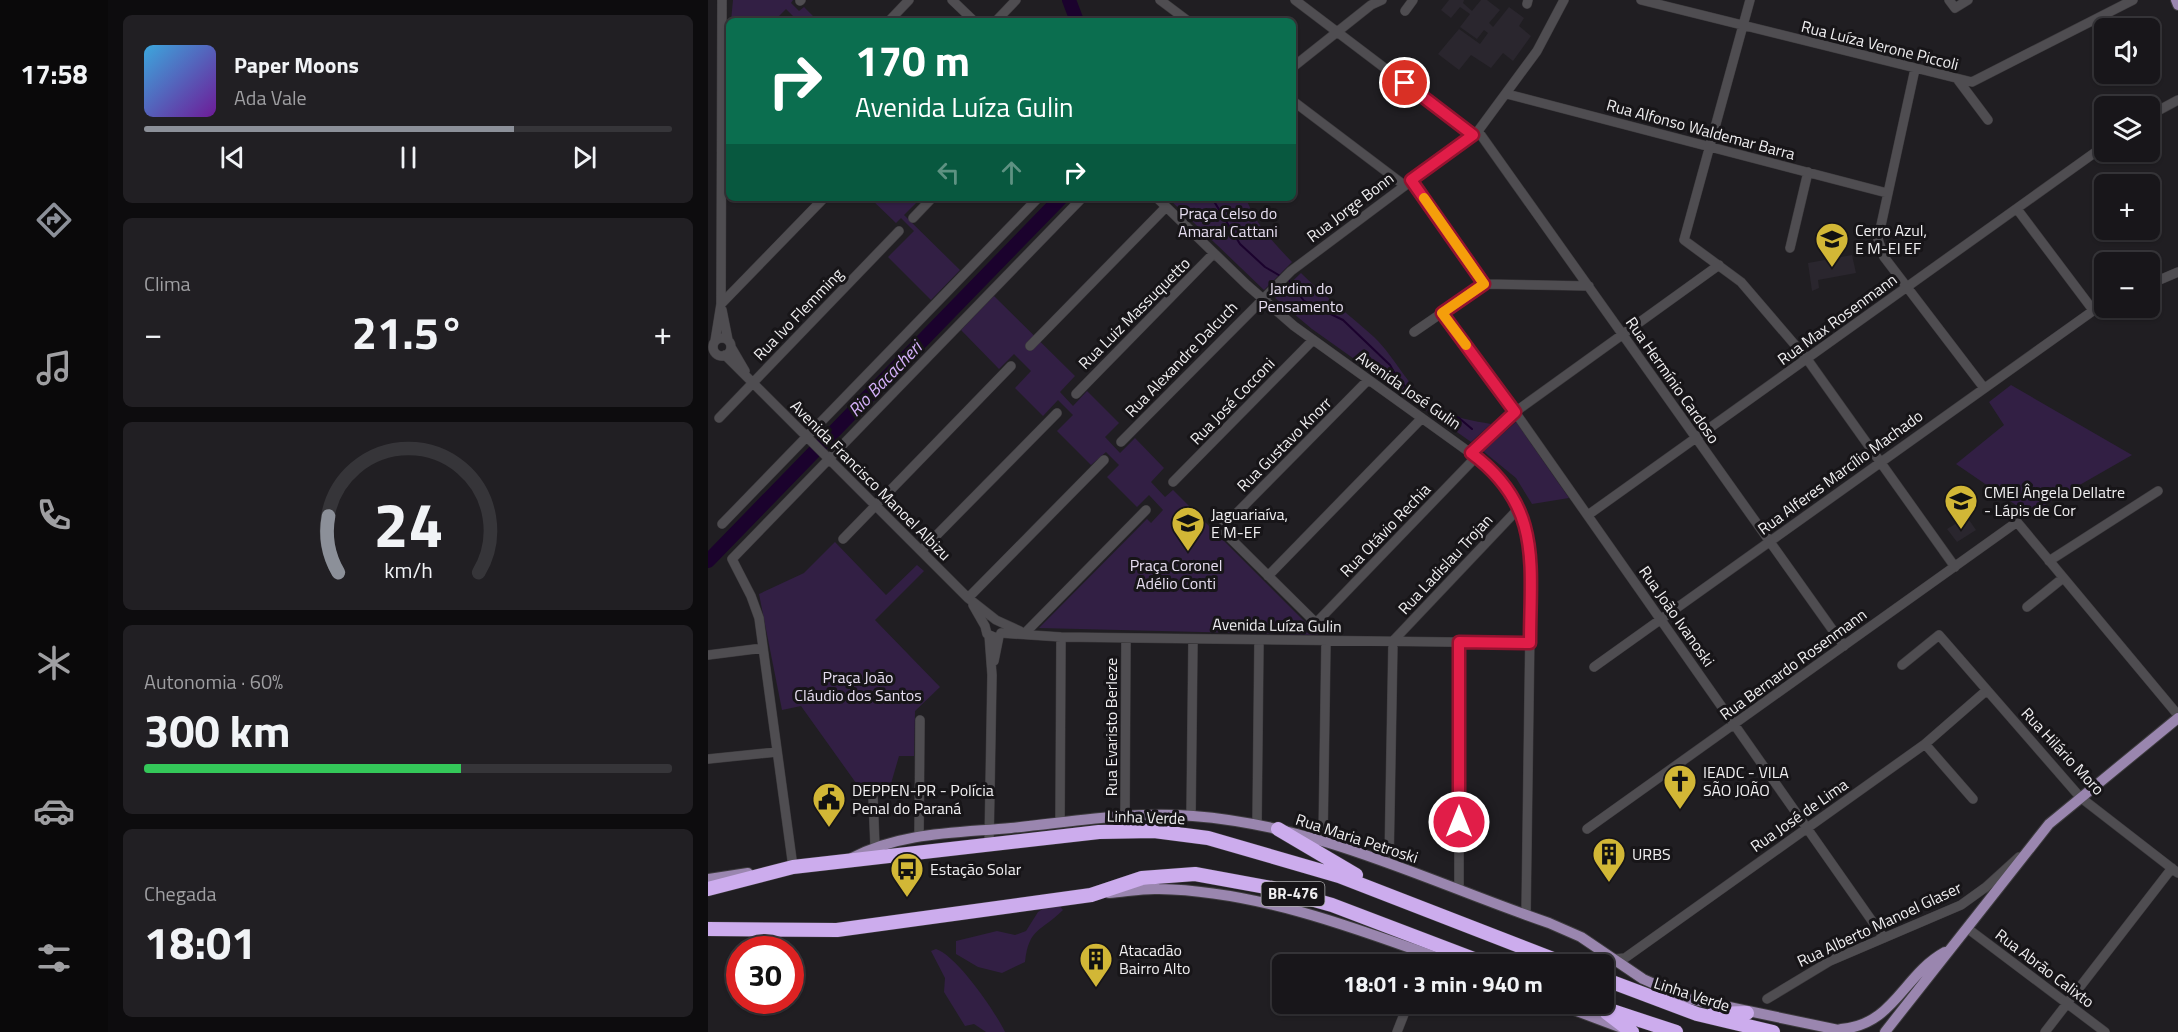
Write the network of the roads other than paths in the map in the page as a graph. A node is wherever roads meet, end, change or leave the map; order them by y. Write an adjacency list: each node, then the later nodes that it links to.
1 (722, 0): 29 (street, Avenida Francisco Manoel Albizu)
2 (909, 0): 19 (street)
3 (952, 0): 20 (street)
4 (1016, 0): 21 (street)
5 (1160, 0): 22 (street)
6 (1295, 0): 24 (street, Rua Hermínio Cardoso)
7 (1382, 0): 16 (street)
8 (1412, 0): 18 (street)
9 (1564, 0): 30 (street, Rua Jorge Bonn)
10 (1641, 0): 23 (street, Rua Luíza Verone Piccoli)
11 (1750, 0): 23 (street)
12 (1949, 0): 13 (street)
13 (1968, 0)
14 (2133, 0): 28 (street, Rua Luíza Verone Piccoli)
15 (2176, 0): 17 (main road)
16 (1372, 2): 24 (street)
17 (2178, 5)
18 (1405, 11)
19 (892, 18)
20 (971, 18)
21 (999, 18)
22 (1184, 18)
23 (1743, 26): 26 (street, Rua Luíza Verone Piccoli); 36 (street)
24 (1337, 32): 25 (street); 35 (street, Rua Hermínio Cardoso)
25 (1296, 65)
26 (1915, 69): 28 (street, Rua Luíza Verone Piccoli); 42 (street)
27 (726, 77): 29 (street)
28 (1958, 80): 34 (street)
29 (721, 82): 41 (street, Avenida Francisco Manoel Albizu)
30 (1507, 94): 35 (street, Rua Jorge Bonn); 36 (street, Rua Alfonso Waldemar Barra)
31 (2178, 100): 33 (street)
32 (1296, 102): 39 (street)
33 (2160, 110)
34 (1988, 120)
35 (1476, 133): 39 (street, Rua Jorge Bonn); 58 (street, Rua Hermínio Cardoso)
36 (1710, 147): 38 (street, Rua Alfonso Waldemar Barra); 54 (street)
37 (2094, 153): 49 (street, Rua Max Rosenmann)
38 (1808, 172): 42 (street, Rua Alfonso Waldemar Barra); 52 (street)
39 (1408, 183): 57 (street); 60 (street, Rua Jorge Bonn)
40 (726, 188): 41 (street)
41 (721, 193): 61 (street, Avenida Francisco Manoel Albizu)
42 (1887, 193): 59 (street)
43 (821, 201): 61 (street)
44 (929, 201): 50 (street)
45 (1035, 201): 83 (street)
46 (1079, 201): 86 (street)
47 (1160, 201): 48 (street, Avenida José Gulin)
48 (1166, 207): 53 (street, Avenida José Gulin); 69 (street)
49 (2017, 209): 59 (street, Rua Max Rosenmann); 62 (street)
50 (913, 218)
51 (899, 231): 75 (street, Rua Ivo Flemming)
52 (1790, 248)
53 (1214, 253): 60 (street, Avenida José Gulin); 77 (street, Rua Luiz Massuquetto)
54 (1719, 265): 65 (street, Rua Otávio Rechia); 71 (street)
55 (2178, 272): 56 (street)
56 (2160, 280)
57 (1484, 284): 58 (street); 63 (street)
58 (1589, 286): 65 (street, Rua Hermínio Cardoso)
59 (1907, 287): 71 (street, Rua Max Rosenmann); 76 (street)
60 (1262, 298): 66 (street, Avenida José Gulin); 84 (street, Rua Alexandre Dalcuch)
61 (721, 304): 67 (street, Avenida Francisco Manoel Albizu); 68 (street, Avenida Francisco Manoel Albizu)
62 (2093, 310): 76 (street, Rua Alferes Marcílio Machado)
63 (1442, 313): 64 (street); 79 (street, Rua João Ivanoski)
64 (1414, 332)
65 (1623, 334): 79 (street, Rua Otávio Rechia); 82 (street, Rua Hermínio Cardoso)
66 (1312, 340): 74 (street, Avenida José Gulin); 89 (street, Rua José Cocconi)
67 (730, 343): 68 (street); 70 (street); 75 (street, Avenida Francisco Manoel Albizu)
68 (712, 346): 70 (street, Avenida Francisco Manoel Albizu)
69 (1030, 346)
70 (722, 355): 72 (street); 75 (street, Avenida Francisco Manoel Albizu)
71 (1807, 359): 82 (street, Rua Max Rosenmann); 88 (street)
72 (708, 361)
73 (1011, 366): 91 (street)
74 (1368, 380): 81 (street, Avenida José Gulin); 101 (street, Rua Gustavo Knorr)
75 (753, 383): 80 (street, Rua Ivo Flemming); 83 (street, Avenida Francisco Manoel Albizu)
76 (1984, 388): 88 (street, Rua Alferes Marcílio Machado)
77 (1076, 394)
78 (1057, 412): 98 (street)
79 (1515, 412): 85 (street, Rua Otávio Rechia); 94 (street, Rua João Ivanoski)
80 (719, 418)
81 (1422, 418): 85 (street, Avenida José Gulin); 101 (street)
82 (1696, 438): 94 (street, Rua Max Rosenmann); 97 (street, Rua Hermínio Cardoso)
83 (809, 439): 86 (street, Avenida Francisco Manoel Albizu); 95 (street)
84 (1121, 442)
85 (1473, 454): 92 (street, Avenida José Gulin); 101 (street, Rua Otávio Rechia)
86 (827, 458): 91 (street, Avenida Francisco Manoel Albizu); 118 (street)
87 (1104, 460): 103 (street)
88 (1880, 462): 97 (street, Rua Alferes Marcílio Machado); 100 (street)
89 (1173, 482)
90 (2158, 491): 99 (street)
91 (876, 506): 96 (street); 98 (street, Avenida Francisco Manoel Albizu)
92 (1520, 508): 114 (street, Rua Ladislau Trojan); 116 (street, Avenida José Gulin)
93 (1146, 510): 108 (street)
94 (1588, 515): 105 (street, Rua João Ivanoski)
95 (722, 524)
96 (843, 539)
97 (1769, 541): 105 (street, Rua Alferes Marcílio Machado); 117 (street, Rua Hermínio Cardoso)
98 (921, 551): 103 (street, Avenida Francisco Manoel Albizu)
99 (2049, 561): 100 (street, Rua Bernardo Rosenmann); 102 (street)
100 (1955, 567): 117 (street, Rua Bernardo Rosenmann)
101 (1268, 576)
102 (2064, 578): 104 (street); 123 (street)
103 (968, 598): 106 (street, Avenida Francisco Manoel Albizu); 107 (street, Avenida Francisco Manoel Albizu)
104 (2027, 607)
105 (1660, 619): 121 (street, Rua Alferes Marcílio Machado); 125 (street, Rua João Ivanoski)
106 (998, 621): 107 (street); 107 (street); 108 (street, Avenida Luíza Gulin)
107 (993, 633): 108 (street, Avenida Luíza Gulin); 138 (street, Avenida Francisco Manoel Albizu)
108 (1025, 633): 109 (street, Avenida Luíza Gulin)
109 (1060, 637): 110 (street, Avenida Luíza Gulin); 134 (street)
110 (1126, 638): 111 (street, Avenida Luíza Gulin); 132 (street, Rua Evaristo Berleze)
111 (1193, 639): 112 (street, Avenida Luíza Gulin); 133 (street)
112 (1260, 640): 113 (street, Avenida Luíza Gulin); 135 (street)
113 (1326, 641): 114 (street, Avenida Luíza Gulin); 141 (street)
114 (1393, 642): 115 (street, Avenida Luíza Gulin); 146 (street)
115 (1459, 642): 116 (street, Avenida Luíza Gulin); 151 (street)
116 (1530, 643): 154 (street, Avenida José Gulin)
117 (1844, 646): 125 (street, Rua Bernardo Rosenmann)
118 (763, 648): 119 (street); 127 (street)
119 (708, 655)
120 (1902, 664): 122 (street, Rua Hilário Moro)
121 (1594, 667)
122 (1987, 690): 126 (street, Rua José de Lima); 129 (street, Rua Hilário Moro)
123 (2178, 716): 129 (main road)
124 (920, 720): 140 (street)
125 (1734, 724): 136 (street, Rua João Ivanoski); 139 (street, Rua Bernardo Rosenmann)
126 (1925, 744): 131 (street); 136 (street, Rua José de Lima)
127 (777, 752): 128 (street); 147 (street)
128 (708, 759)
129 (2080, 797): 144 (main road); 148 (street, Rua Hilário Moro)
130 (873, 798): 143 (street)
131 (1973, 799)
132 (1125, 816): 133 (main road, Rua Maria Petroski); 134 (main road, Rua Maria Petroski)
133 (1191, 816): 135 (main road, Rua Maria Petroski)
134 (1060, 823): 138 (main road, Rua Maria Petroski)
135 (1257, 825): 137 (main road, Rua Maria Petroski)
136 (1807, 828): 159 (street, Rua João Ivanoski); 164 (street, Rua José de Lima)
137 (1278, 829): 141 (main road, Rua Maria Petroski); 152 (highway)
138 (989, 830): 140 (main road, Rua Maria Petroski); 142 (street, Avenida Francisco Manoel Albizu)
139 (1587, 830)
140 (919, 836): 143 (main road, Rua Maria Petroski)
141 (1323, 839): 146 (main road, Rua Maria Petroski)
142 (989, 844): 145 (highway, Linha Verde / BR-476); 152 (highway, Linha Verde / BR-476)
143 (874, 846): 145 (main road, Rua Maria Petroski)
144 (2028, 849): 156 (main road); 159 (street, Rua Alberto Manoel Glaser)
145 (846, 861): 147 (highway, Linha Verde / BR-476)
146 (1389, 863): 151 (main road, Rua Maria Petroski)
147 (793, 867): 149 (main road); 150 (highway, Linha Verde / BR-476)
148 (2175, 871): 168 (street)
149 (708, 879)
150 (708, 889)
151 (1459, 890): 154 (main road, Rua Maria Petroski)
152 (1386, 893): 163 (highway, Linha Verde / BR-476)
153 (1091, 895): 157 (highway, BR-476); 161 (main road); 162 (highway, BR-476)
154 (1526, 915): 164 (main road, Rua Maria Petroski)
155 (708, 928): 157 (highway, BR-476)
156 (1967, 928): 160 (main road); 168 (street, Rua Abrão Calixto)
157 (734, 930): 158 (main road)
158 (708, 934)
159 (1884, 938): 167 (street, Rua Alberto Manoel Glaser)
160 (1953, 947): 165 (main road); 175 (main road)
161 (1411, 954)
162 (1462, 954)
163 (1541, 954)
164 (1622, 962): 170 (main road, Rua Maria Petroski)
165 (1929, 979): 181 (main road); 182 (main road)
166 (1614, 983): 174 (highway, Linha Verde)
167 (1767, 999)
168 (2067, 1004): 183 (street); 184 (street, Rua Abrão Calixto)
169 (1614, 1011): 178 (highway)
170 (1747, 1013): 174 (highway); 175 (main road, Rua Maria Petroski)
171 (1404, 1014): 176 (street)
172 (1584, 1014): 177 (main road)
173 (1607, 1014): 177 (highway)
174 (1697, 1014): 179 (highway, Linha Verde)
175 (1829, 1030): 180 (main road)
176 (1397, 1032)
177 (1632, 1032)
178 (1676, 1032)
179 (1773, 1032)
180 (1848, 1032)
181 (1885, 1032)
182 (1891, 1032)
183 (2045, 1032)
184 (2105, 1032)

